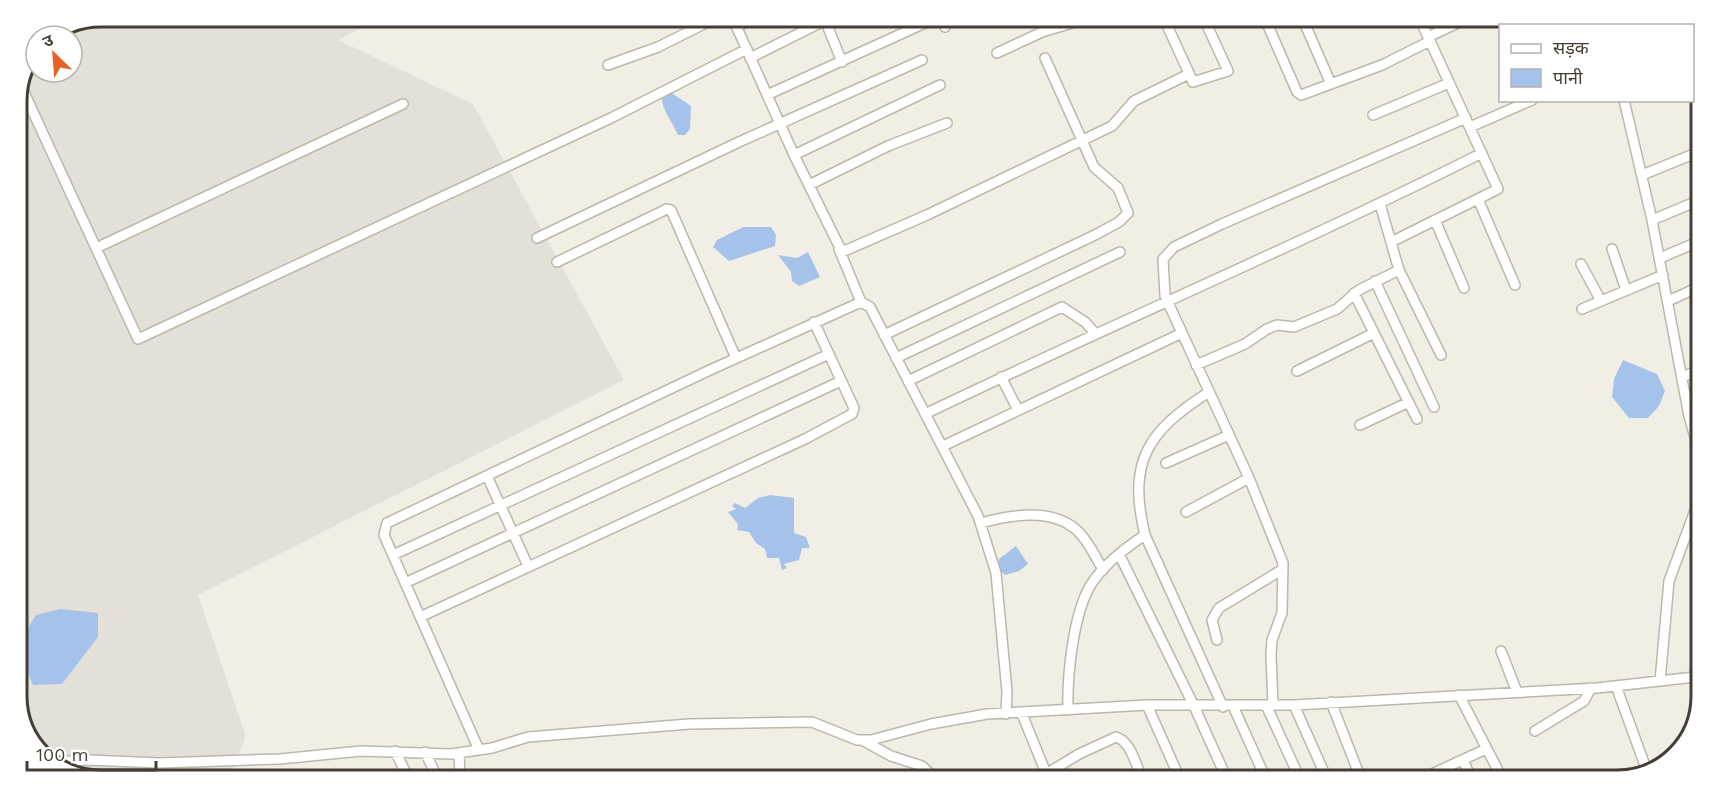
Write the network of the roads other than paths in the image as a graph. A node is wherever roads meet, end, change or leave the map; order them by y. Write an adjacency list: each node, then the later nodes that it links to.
1 (698, 27): 19 (street)
2 (737, 27): 15 (street)
3 (809, 27): 15 (street)
4 (828, 27): 18 (street)
5 (915, 27): 18 (street)
6 (1060, 27): 14 (street)
7 (1168, 27): 20 (street)
8 (1208, 27): 20 (street)
9 (1269, 27): 22 (street)
10 (1306, 27): 22 (street)
11 (1423, 27): 13 (street)
12 (1452, 27): 13 (street)
13 (1429, 39): 21 (street); 22 (street)
14 (997, 53)
15 (748, 54): 24 (street); 48 (street)
16 (1046, 57): 34 (street)
17 (922, 60): 32 (street)
18 (842, 62): 24 (street)
19 (608, 65)
20 (1189, 74): 34 (street)
21 (1449, 83): 29 (street); 30 (street)
22 (1331, 84)
23 (940, 85): 36 (street)
24 (767, 95): 32 (street)
25 (27, 99): 48 (street)
26 (1528, 102): 33 (street)
27 (1624, 102): 38 (street)
28 (403, 104): 48 (street)
29 (1373, 115)
30 (1466, 118): 33 (street); 66 (street)
31 (947, 123): 39 (street)
32 (780, 125): 36 (street); 45 (street)
33 (1470, 128): 35 (street)
34 (1081, 140): 49 (street); 72 (street)
35 (1482, 153): 40 (street); 41 (street)
36 (794, 155): 39 (street)
37 (1691, 155): 38 (street)
38 (1642, 175): 44 (street)
39 (809, 185): 49 (street)
40 (1478, 199): 43 (street); 58 (street)
41 (1380, 204): 46 (street); 66 (street)
42 (1691, 204): 44 (street)
43 (1435, 220): 46 (street); 59 (street)
44 (1652, 220): 52 (street)
45 (537, 238)
46 (1391, 242): 55 (street)
47 (1691, 245): 52 (street)
48 (96, 248)
49 (839, 249): 65 (street)
50 (1612, 249): 60 (street)
51 (1120, 252): 76 (street)
52 (1660, 258): 56 (street)
53 (557, 262): 75 (street)
54 (1581, 264): 63 (street)
55 (1399, 270): 57 (street); 74 (street)
56 (1663, 275): 60 (street); 64 (street)
57 (1375, 281): 62 (street); 87 (street)
58 (1515, 285)
59 (1464, 288)
60 (1626, 290): 63 (street)
61 (1691, 291): 64 (street)
62 (1354, 293): 71 (street); 77 (street)
63 (1601, 301): 67 (street)
64 (1668, 301): 81 (street)
65 (861, 302): 68 (street); 72 (street)
66 (1168, 303): 69 (street); 70 (street)
67 (1582, 309)
68 (814, 322): 73 (street); 75 (street)
69 (1095, 333): 80 (street); 83 (street)
70 (1182, 333): 77 (street); 88 (street)
71 (1374, 333): 78 (street); 85 (street)
72 (884, 335): 76 (street)
73 (829, 354): 82 (street); 97 (street)
74 (1441, 355)
75 (736, 358): 95 (street)
76 (896, 358): 83 (street)
77 (1196, 365): 84 (street)
78 (1297, 371)
79 (1691, 373): 81 (street)
80 (1001, 377): 88 (street); 89 (street)
81 (1682, 377): 86 (street)
82 (841, 381): 101 (street); 105 (street)
83 (908, 381): 89 (street)
84 (1209, 392): 92 (street); 102 (street)
85 (1409, 402): 90 (street); 91 (street)
86 (1691, 405)
87 (1434, 407)
88 (1018, 410): 93 (street)
89 (926, 414): 93 (street)
90 (1417, 419)
91 (1360, 425)
92 (1229, 435): 94 (street); 96 (street)
93 (943, 446): 99 (street)
94 (1166, 463)
95 (487, 476): 97 (street); 104 (street)
96 (1249, 478): 98 (street); 106 (street)
97 (501, 507): 101 (street); 104 (street)
98 (1185, 512)
99 (981, 524): 107 (street); 125 (street)
100 (1691, 532): 113 (street)
101 (512, 533): 105 (street); 108 (street)
102 (1145, 535): 103 (street); 123 (street)
103 (1119, 554): 107 (street); 122 (street)
104 (393, 555): 108 (street)
105 (528, 566): 109 (street)
106 (1283, 569): 110 (street); 120 (street)
107 (1103, 570): 124 (street)
108 (405, 583): 109 (street)
109 (420, 617): 130 (street)
110 (1218, 640)
111 (1501, 651): 116 (street)
112 (1691, 677): 113 (street)
113 (1660, 681): 114 (street)
114 (1616, 686): 115 (street); 136 (street)
115 (1592, 688): 116 (street); 127 (street)
116 (1517, 692): 117 (street)
117 (1459, 695): 118 (street); 129 (street)
118 (1331, 702): 121 (street); 149 (street)
119 (1148, 705): 122 (street); 124 (street); 144 (street)
120 (1270, 705): 121 (street); 123 (street); 147 (street)
121 (1294, 705): 148 (street)
122 (1194, 706): 123 (street); 145 (street)
123 (1228, 707): 146 (street)
124 (1068, 710): 126 (street)
125 (1006, 714): 126 (street); 128 (street)
126 (1022, 714): 141 (street)
127 (1535, 731)
128 (862, 740): 130 (street); 140 (street)
129 (1486, 749): 134 (street); 152 (street)
130 (479, 750): 133 (street)
131 (395, 751): 132 (street); 135 (street); 137 (street)
132 (425, 752): 133 (street); 138 (street)
133 (459, 753): 139 (street)
134 (1463, 760): 150 (street); 151 (street)
135 (67, 761)
136 (1645, 764)
137 (404, 770)
138 (433, 770)
139 (460, 770)
140 (926, 770)
141 (1045, 770)
142 (1056, 770): 143 (street)
143 (1138, 770)
144 (1176, 770)
145 (1223, 770)
146 (1261, 770)
147 (1296, 770)
148 (1323, 770)
149 (1357, 770)
150 (1446, 770)
151 (1468, 770)
152 (1498, 770)

